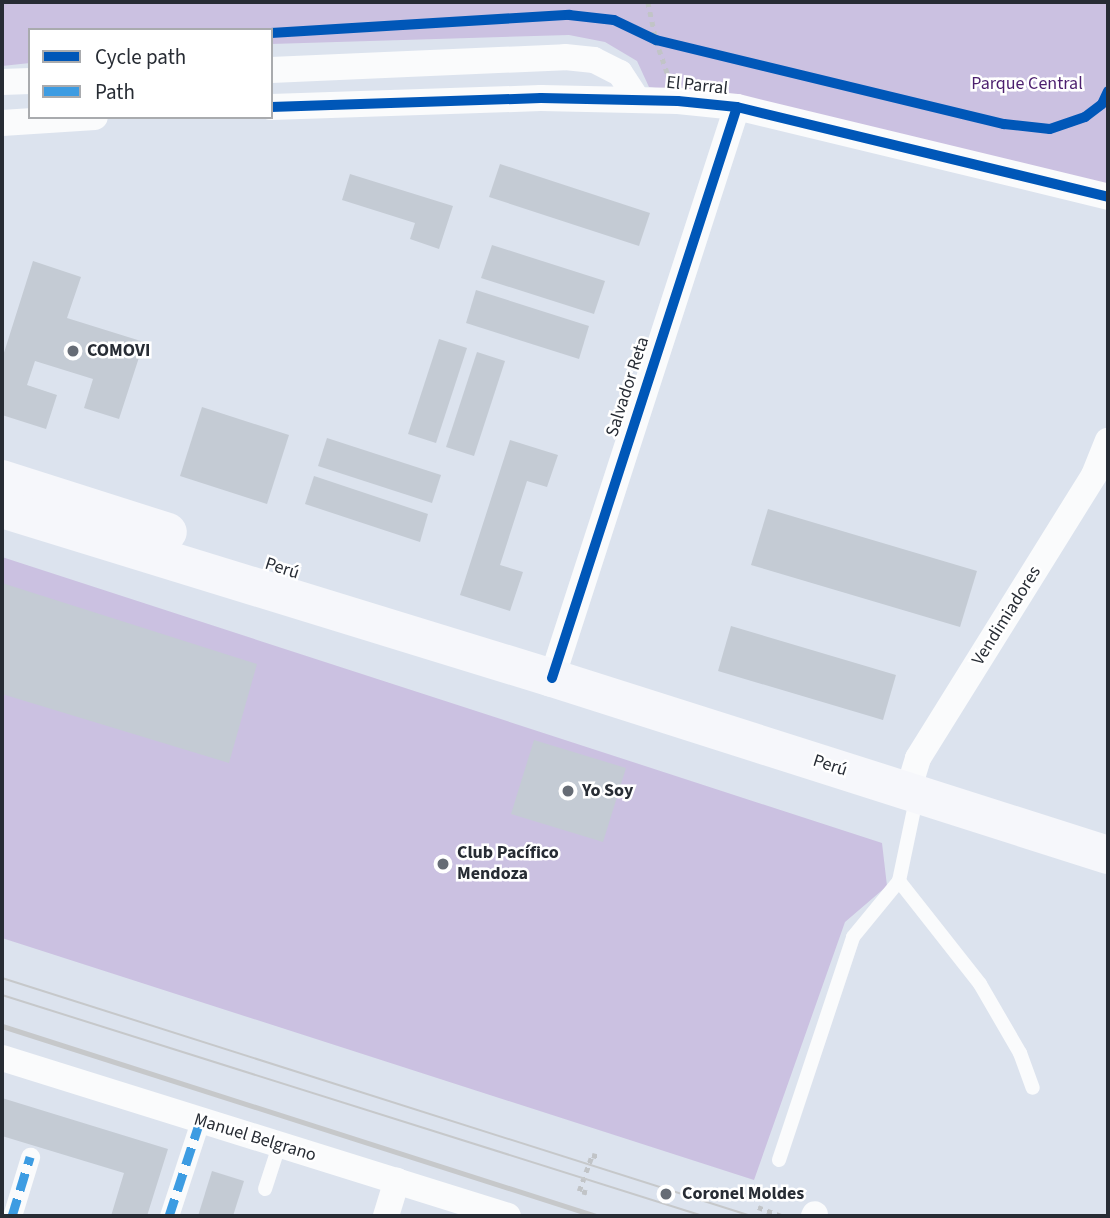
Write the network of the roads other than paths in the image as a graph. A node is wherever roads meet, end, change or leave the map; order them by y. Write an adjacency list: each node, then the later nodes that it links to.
1 (273, 70): 4 (street)
2 (28, 81): 3 (street)
3 (2, 82)
4 (636, 98): 5 (street, El Parral); 6 (street, El Parral)
5 (273, 107)
6 (737, 107): 9 (street, El Parral); 13 (street, Salvador Reta)
7 (64, 119): 8 (street)
8 (2, 123)
9 (1108, 197)
10 (1108, 444): 14 (street, Vendimiadores)
11 (2, 479): 13 (main road, Perú)
12 (2, 509): 13 (main road, Perú)
13 (552, 678): 14 (main road, Perú)
14 (912, 792): 15 (main road, Perú); 16 (lane)
15 (1108, 855)
16 (899, 881): 18 (lane); 22 (lane)
17 (2, 1058): 19 (street, Manuel Belgrano)
18 (1033, 1088)
19 (200, 1121): 20 (street, Manuel Belgrano); 26 (street)
20 (279, 1146): 23 (street, Manuel Belgrano); 24 (lane)
21 (30, 1157): 25 (street)
22 (779, 1160)
23 (397, 1181): 27 (street); 28 (street, Manuel Belgrano)
24 (265, 1189)
25 (12, 1216)
26 (169, 1216)
27 (386, 1216)
28 (508, 1216)

